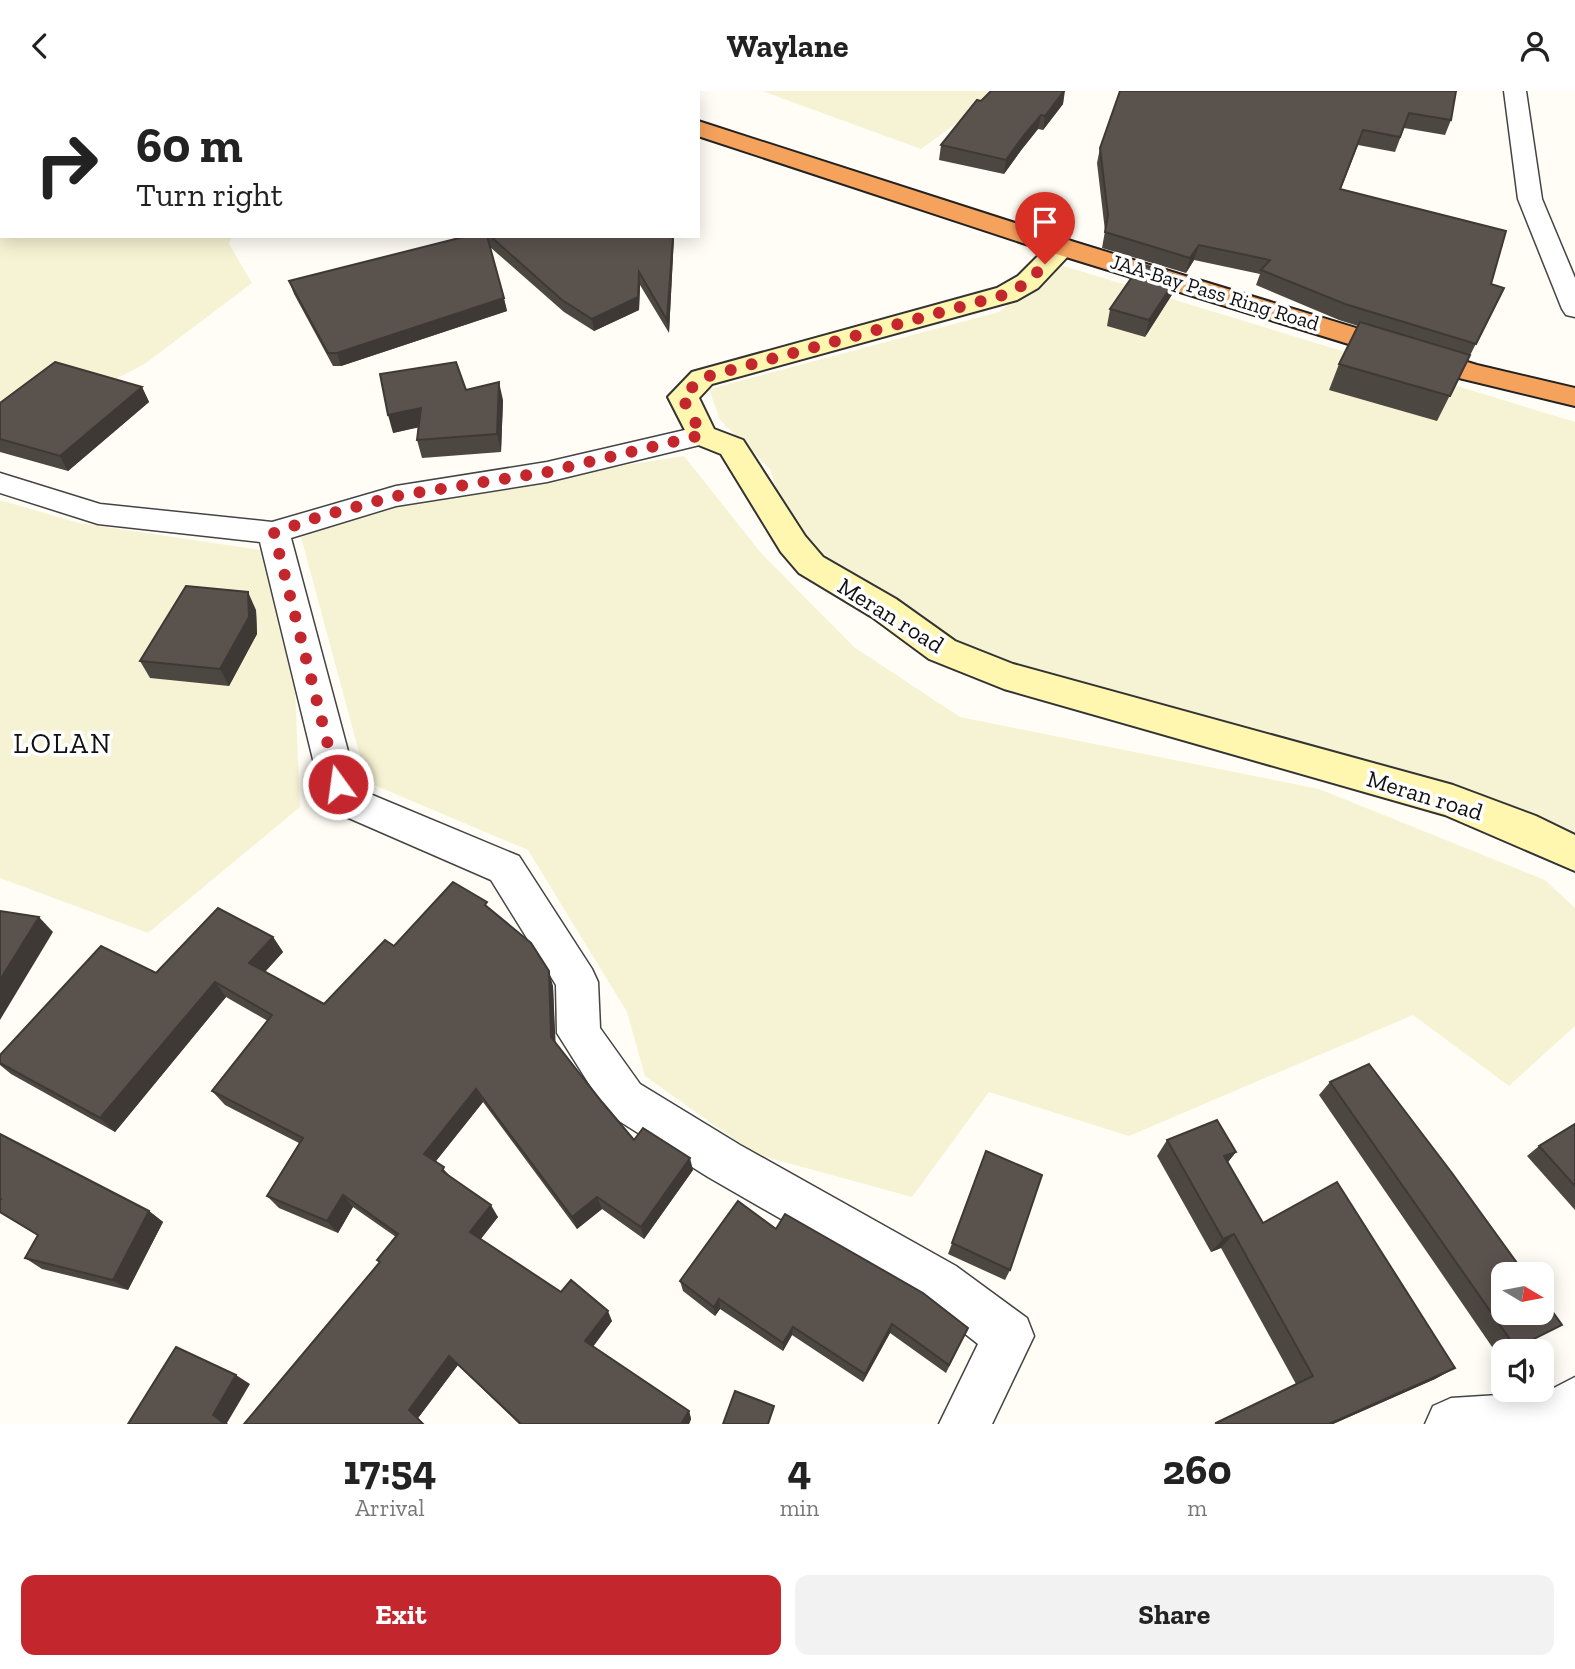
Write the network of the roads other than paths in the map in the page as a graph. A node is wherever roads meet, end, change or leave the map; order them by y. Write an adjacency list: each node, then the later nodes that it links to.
1 (1515, 91): 4 (street)
2 (700, 129): 3 (highway, JAA-Bay Pass Ring Road)
3 (1062, 247): 5 (highway, JAA-Bay Pass Ring Road); 6 (street)
4 (1575, 309)
5 (1575, 397)
6 (702, 435): 8 (street); 9 (street, Meran road)
7 (0, 483): 8 (street)
8 (274, 533): 11 (street)
9 (1575, 855)
10 (1575, 1403): 12 (street)
11 (965, 1424)
12 (1451, 1424)

